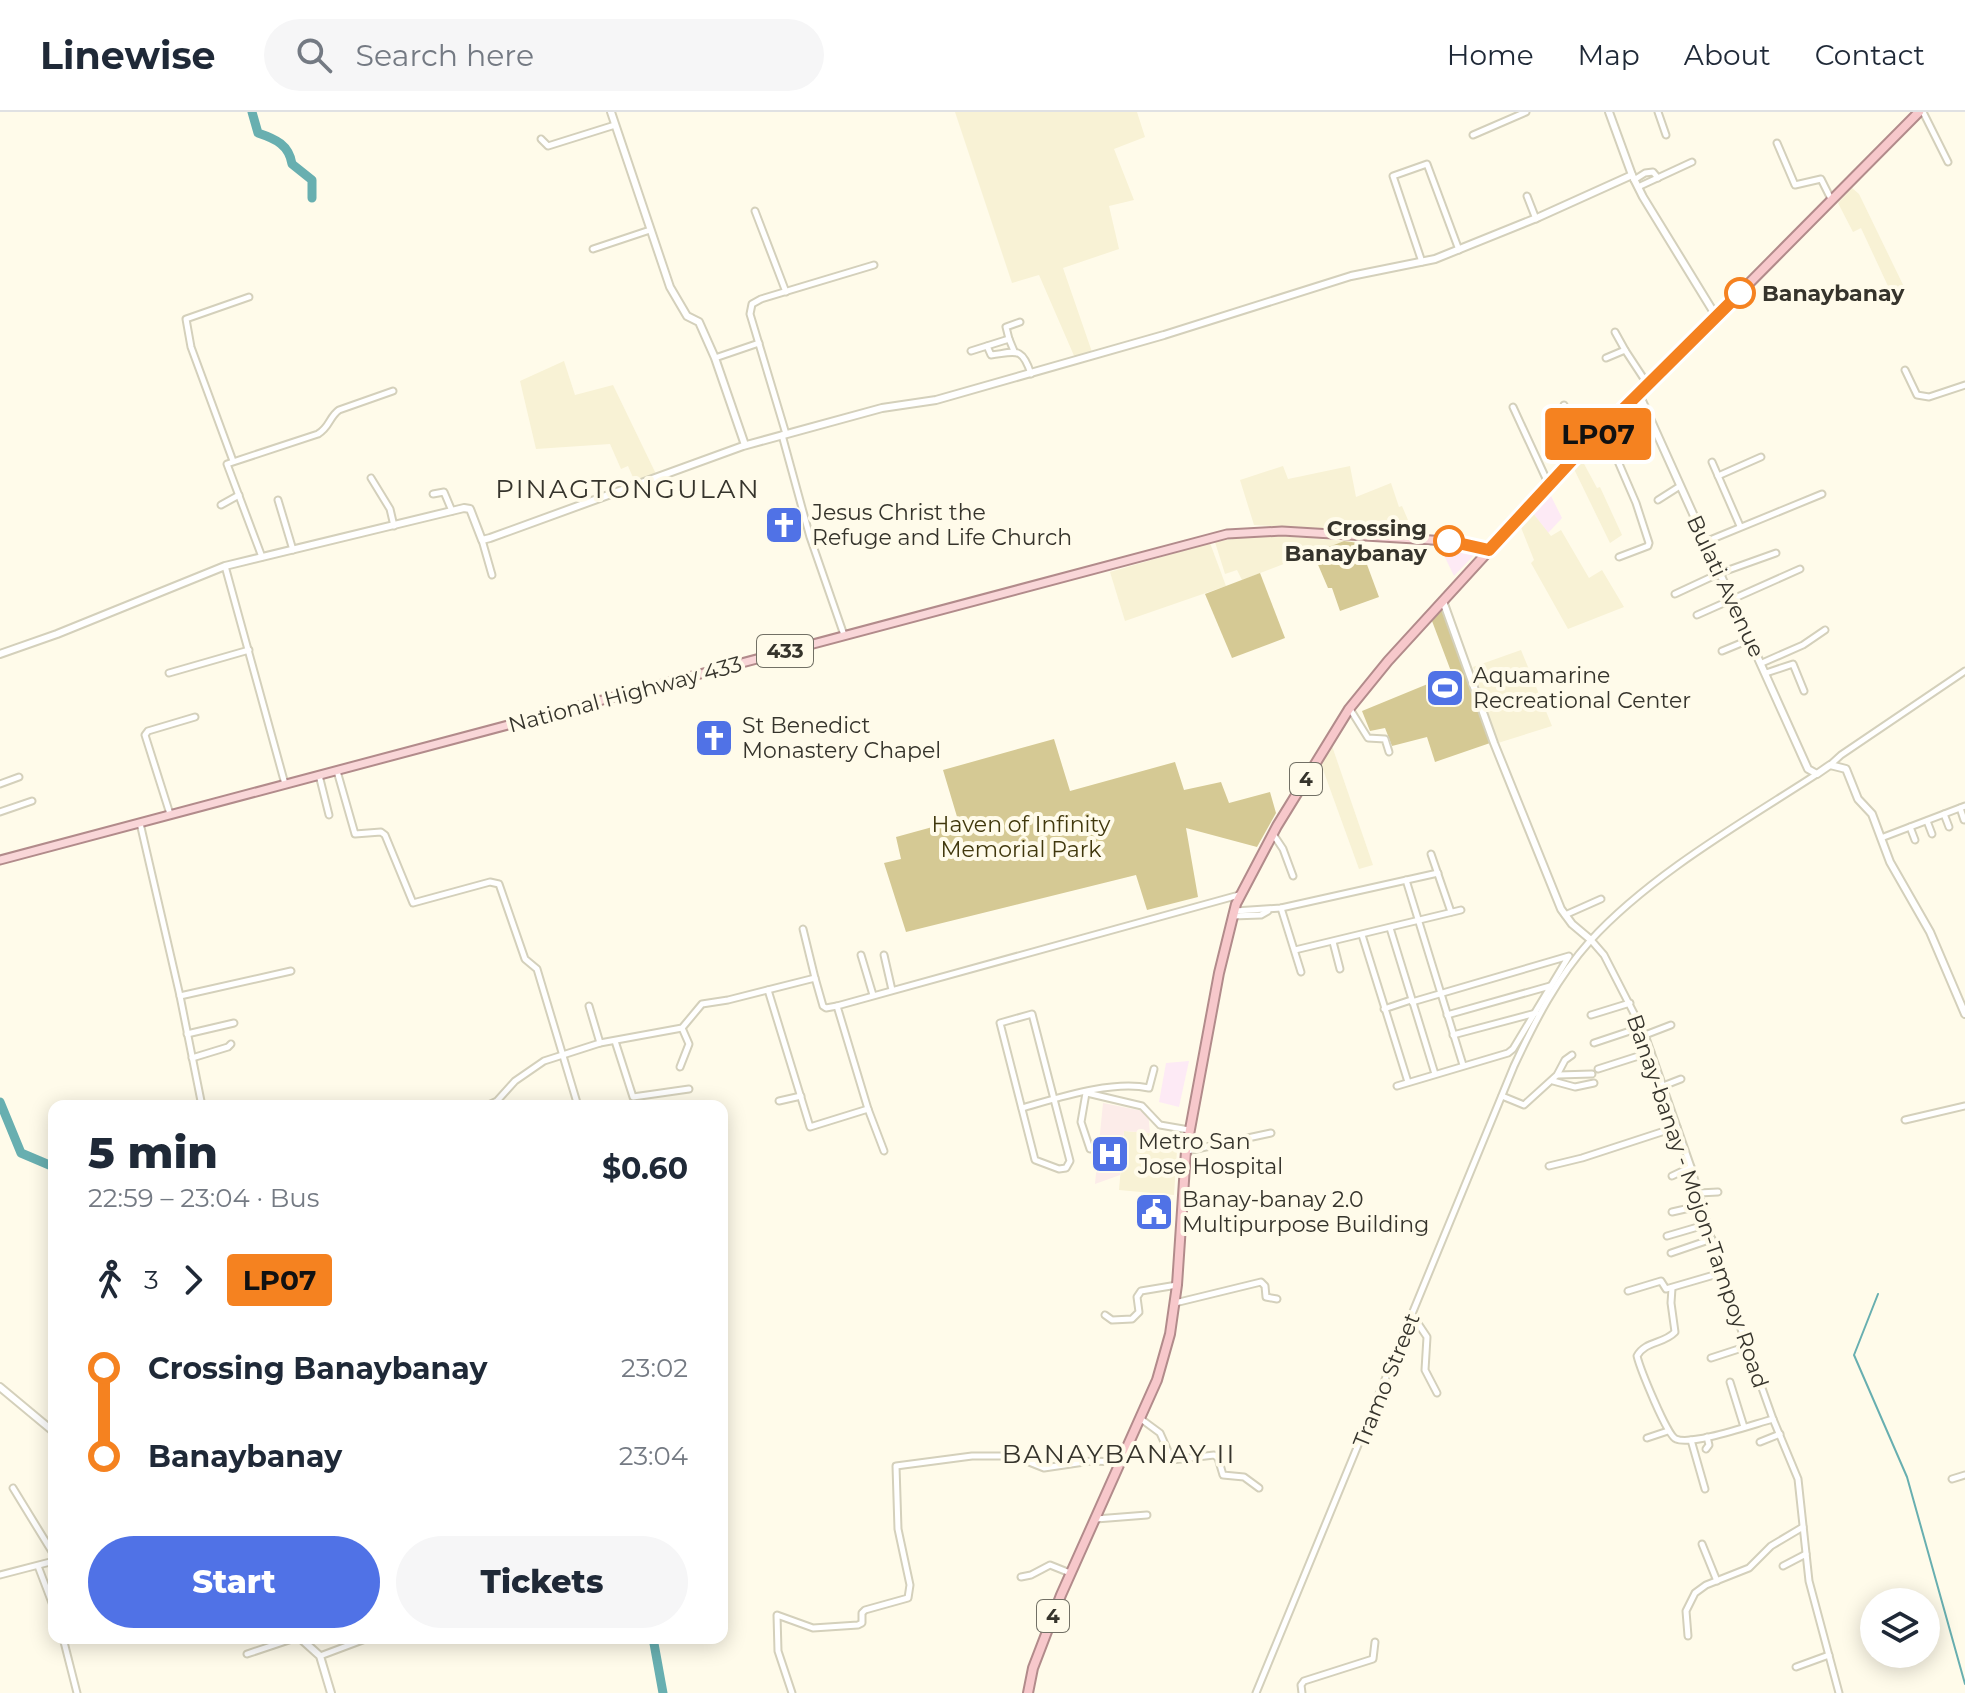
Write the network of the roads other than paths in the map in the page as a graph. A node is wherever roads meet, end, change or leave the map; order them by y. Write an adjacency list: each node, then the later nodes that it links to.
1 (611, 112): 6 (street)
2 (1526, 112): 7 (street)
3 (1609, 112): 13 (street)
4 (1658, 112): 8 (street)
5 (1921, 112): 12 (street); 15 (highway, 4)
6 (615, 125): 9 (street); 18 (street)
7 (1473, 135)
8 (1666, 135)
9 (541, 139)
10 (1777, 143): 15 (street)
11 (1692, 162): 13 (street)
12 (1948, 162)
13 (1635, 181): 17 (street); 25 (street)
14 (1527, 196): 17 (street)
15 (1832, 200): 25 (highway, 4)
16 (755, 211): 23 (street)
17 (1536, 219): 20 (street)
18 (650, 230): 19 (street); 34 (street)
19 (593, 249)
20 (1459, 250): 21 (street); 21 (street)
21 (1423, 263): 37 (street)
22 (874, 265): 23 (street)
23 (786, 292): 29 (street)
24 (249, 297): 49 (street)
25 (1716, 316): 38 (highway, 4)
26 (1020, 322): 28 (street)
27 (1615, 332): 31 (street)
28 (1009, 339): 30 (street); 33 (street)
29 (759, 343): 34 (street); 45 (street)
30 (987, 346): 32 (street); 33 (street)
31 (1625, 350): 35 (street); 38 (street)
32 (971, 351)
33 (1014, 351): 37 (street)
34 (715, 358): 46 (street)
35 (1606, 358)
36 (1905, 370): 39 (street)
37 (1031, 374): 45 (street)
38 (1648, 385): 41 (highway, 4)
39 (1965, 385)
40 (393, 391): 49 (street)
41 (1639, 394): 44 (highway, 4); 54 (street, Bulati Avenue)
42 (1564, 405): 47 (street)
43 (1513, 407): 53 (street)
44 (1604, 429): 47 (highway, 4); 69 (street)
45 (784, 435): 46 (street); 80 (street)
46 (745, 445): 64 (street)
47 (1586, 447): 53 (highway, 4)
48 (1761, 457): 51 (street)
49 (233, 461): 57 (street)
50 (1712, 462): 51 (street)
51 (1718, 476): 63 (street)
52 (371, 478): 62 (street)
53 (1549, 485): 67 (highway, 4)
54 (1680, 486): 59 (street); 65 (street, Bulati Avenue)
55 (433, 494): 61 (street)
56 (1822, 494): 63 (street)
57 (239, 495): 60 (street); 70 (street)
58 (278, 500): 66 (street)
59 (1658, 500)
60 (221, 505)
61 (452, 511): 62 (street); 64 (street)
62 (394, 526): 66 (street)
63 (1740, 526): 65 (street)
64 (482, 540): 74 (street)
65 (1705, 542): 73 (street, Bulati Avenue)
66 (293, 550): 70 (street)
67 (1489, 550): 77 (highway, 4); 80 (main road, National Highway 433 / 433)
68 (1776, 553): 73 (street)
69 (1619, 557)
70 (262, 558): 71 (street)
71 (225, 566): 82 (street); 84 (street)
72 (1800, 569): 76 (street)
73 (1720, 573): 75 (street); 76 (street, Bulati Avenue)
74 (492, 575)
75 (1675, 594)
76 (1732, 598): 78 (street); 81 (street, Bulati Avenue)
77 (1443, 601): 90 (highway, 4); 126 (street, Banay-banay - Mojon-Tampoy Road)
78 (1697, 615)
79 (1825, 630): 85 (street)
80 (844, 635): 94 (main road, National Highway 433 / 433)
81 (1751, 639): 83 (street); 85 (street, Bulati Avenue)
82 (249, 650): 87 (street); 99 (street)
83 (1722, 651)
84 (0, 654)
85 (1762, 663): 88 (street, Bulati Avenue)
86 (1965, 671): 93 (street)
87 (169, 673)
88 (1766, 673): 89 (street); 95 (street, Bulati Avenue)
89 (1804, 691)
90 (1349, 709): 92 (street); 111 (highway, 4)
91 (195, 717): 103 (street)
92 (1389, 752)
93 (1830, 765): 95 (street); 113 (street)
94 (336, 770): 96 (main road, National Highway 433 / 433); 167 (street)
95 (1817, 774): 131 (street, Tramo Street)
96 (319, 775): 99 (main road, National Highway 433 / 433); 105 (street)
97 (19, 777): 98 (street)
98 (0, 784)
99 (285, 784): 103 (main road, National Highway 433 / 433)
100 (32, 801): 102 (street)
101 (1962, 807): 104 (street); 106 (street)
102 (0, 812)
103 (170, 814): 108 (main road, National Highway 433 / 433)
104 (1944, 814): 107 (street); 110 (street)
105 (329, 815)
106 (1964, 820)
107 (1927, 821): 109 (street); 112 (street)
108 (140, 822): 116 (main road, National Highway 433 / 433); 145 (street)
109 (1910, 827): 113 (street); 114 (street)
110 (1949, 827)
111 (1273, 834): 118 (street); 120 (highway, 4)
112 (1932, 834)
113 (1881, 838): 152 (street)
114 (1915, 840)
115 (1431, 854): 117 (street)
116 (0, 860)
117 (1438, 873): 119 (street); 124 (street)
118 (1293, 876)
119 (1406, 880): 122 (street); 127 (street)
120 (1240, 895): 125 (highway, 4); 142 (street)
121 (1601, 899): 126 (street)
122 (1281, 908): 125 (street); 133 (street)
123 (1461, 910): 124 (street)
124 (1451, 912): 127 (street)
125 (1233, 913): 197 (highway, 4)
126 (1565, 915): 131 (street, Banay-banay - Mojon-Tampoy Road)
127 (1417, 921): 128 (street); 143 (street)
128 (1390, 928): 130 (street); 146 (street)
129 (803, 929): 139 (street)
130 (1362, 935): 132 (street); 150 (street)
131 (1591, 940): 147 (street, Banay-banay - Mojon-Tampoy Road); 186 (street, Tramo Street)
132 (1333, 942): 133 (street); 136 (street)
133 (1295, 950): 138 (street)
134 (861, 955): 144 (street)
135 (884, 955): 142 (street)
136 (1340, 969)
137 (291, 971): 145 (street)
138 (1301, 972)
139 (815, 978): 141 (street); 149 (street)
140 (1551, 986): 143 (street); 151 (street); 153 (street)
141 (768, 990): 158 (street); 185 (street)
142 (892, 990): 144 (street)
143 (1440, 993): 146 (street); 153 (street)
144 (873, 995): 149 (street)
145 (180, 996): 159 (street)
146 (1412, 1001): 150 (street); 174 (street)
147 (1630, 1003): 154 (street); 157 (street, Banay-banay - Mojon-Tampoy Road)
148 (589, 1006): 163 (street)
149 (837, 1006): 194 (street)
150 (1384, 1009): 179 (street)
151 (1536, 1013): 160 (street); 170 (street)
152 (1965, 1014)
153 (1447, 1015): 160 (street)
154 (1591, 1015)
155 (234, 1023): 159 (street)
156 (1671, 1025): 161 (street)
157 (1642, 1027): 161 (street, Banay-banay - Mojon-Tampoy Road); 164 (street)
158 (682, 1028): 162 (street); 171 (street)
159 (187, 1034): 169 (street)
160 (1453, 1035): 170 (street)
161 (1645, 1035): 166 (street, Banay-banay - Mojon-Tampoy Road)
162 (615, 1041): 163 (street); 183 (street)
163 (600, 1043): 167 (street)
164 (1594, 1043)
165 (231, 1044): 169 (street)
166 (1651, 1052): 173 (street); 182 (street, Banay-banay - Mojon-Tampoy Road)
167 (563, 1053): 189 (street); 190 (street)
168 (1572, 1055): 176 (street)
169 (192, 1058): 188 (street)
170 (1463, 1065): 174 (street)
171 (680, 1067)
172 (1154, 1069): 184 (street)
173 (1598, 1069)
174 (1435, 1074): 179 (street)
175 (1592, 1074): 176 (street)
176 (1557, 1075): 178 (street)
177 (1681, 1079): 182 (street)
178 (1552, 1081): 180 (street); 186 (street)
179 (1408, 1082): 181 (street)
180 (1594, 1083)
181 (1397, 1086)
182 (1663, 1086): 196 (street, Banay-banay - Mojon-Tampoy Road)
183 (689, 1089)
184 (1086, 1093): 187 (street); 197 (street); 199 (street)
185 (801, 1096): 191 (street); 194 (street)
186 (1502, 1096): 220 (street, Tramo Street)
187 (1056, 1099): 193 (street); 193 (street); 193 (street)
188 (201, 1100)
189 (498, 1100)
190 (576, 1100)
191 (779, 1101)
192 (1965, 1106): 195 (street)
193 (1022, 1108)
194 (868, 1109): 200 (street)
195 (1905, 1120)
196 (1677, 1127): 202 (street); 203 (street, Banay-banay - Mojon-Tampoy Road)
197 (1189, 1130): 201 (highway, 4)
198 (1271, 1133): 201 (street)
199 (1090, 1149)
200 (884, 1151)
201 (1186, 1151): 214 (highway, 4)
202 (1549, 1166)
203 (1691, 1167): 204 (street); 206 (street, Banay-banay - Mojon-Tampoy Road)
204 (1672, 1176)
205 (1718, 1192): 206 (street)
206 (1699, 1193): 207 (street, Banay-banay - Mojon-Tampoy Road)
207 (1703, 1205): 208 (street); 209 (street, Banay-banay - Mojon-Tampoy Road)
208 (1672, 1212)
209 (1708, 1224): 210 (street); 211 (street, Banay-banay - Mojon-Tampoy Road)
210 (1667, 1236)
211 (1712, 1239): 212 (street); 213 (street, Banay-banay - Mojon-Tampoy Road)
212 (1671, 1253)
213 (1721, 1273): 215 (street); 221 (street, Banay-banay - Mojon-Tampoy Road)
214 (1177, 1285): 218 (highway, 4); 219 (street)
215 (1672, 1288): 216 (street); 230 (street)
216 (1628, 1291)
217 (1277, 1299): 218 (street)
218 (1175, 1303): 226 (highway, 4)
219 (1105, 1315)
220 (1412, 1315): 225 (street); 271 (street, Tramo Street)
221 (1748, 1346): 222 (street); 227 (street, Banay-banay - Mojon-Tampoy Road)
222 (1711, 1358)
223 (1730, 1382): 229 (street)
224 (0, 1387): 228 (street)
225 (1437, 1393)
226 (1140, 1418): 237 (highway, 4); 241 (street)
227 (1773, 1419): 229 (street); 231 (street, Banay-banay - Mojon-Tampoy Road)
228 (48, 1427)
229 (1744, 1427): 232 (street)
230 (1668, 1431): 233 (street); 234 (street)
231 (1780, 1434): 235 (street); 245 (street, Banay-banay - Mojon-Tampoy Road)
232 (1707, 1437): 234 (street); 236 (street)
233 (1647, 1438)
234 (1691, 1440): 242 (street)
235 (1760, 1442)
236 (1706, 1449)
237 (1120, 1462): 244 (highway, 4); 269 (street)
238 (1965, 1475): 239 (street)
239 (1952, 1479)
240 (13, 1488): 247 (street)
241 (1259, 1488)
242 (1705, 1489)
243 (1147, 1515): 244 (street)
244 (1095, 1519): 252 (highway, 4)
245 (1803, 1527): 248 (street, Banay-banay - Mojon-Tampoy Road); 255 (street)
246 (1702, 1544): 255 (street)
247 (48, 1548)
248 (1806, 1554): 251 (street); 264 (street, Banay-banay - Mojon-Tampoy Road)
249 (48, 1561): 250 (street)
250 (38, 1566): 253 (street); 256 (street)
251 (1783, 1566)
252 (1070, 1573): 254 (street); 270 (highway, 4)
253 (0, 1575)
254 (1021, 1577)
255 (1717, 1581): 257 (street)
256 (48, 1592)
257 (1688, 1636)
258 (1375, 1642): 272 (street)
259 (65, 1644): 267 (street)
260 (279, 1644): 263 (street)
261 (305, 1644): 265 (street)
262 (352, 1644): 265 (street)
263 (247, 1654)
264 (1829, 1654): 266 (street); 273 (street, Banay-banay - Mojon-Tampoy Road)
265 (320, 1656): 268 (street)
266 (1796, 1667)
267 (77, 1693)
268 (331, 1693)
269 (792, 1693)
270 (1028, 1693)
271 (1256, 1693)
272 (1302, 1693)
273 (1839, 1693)

